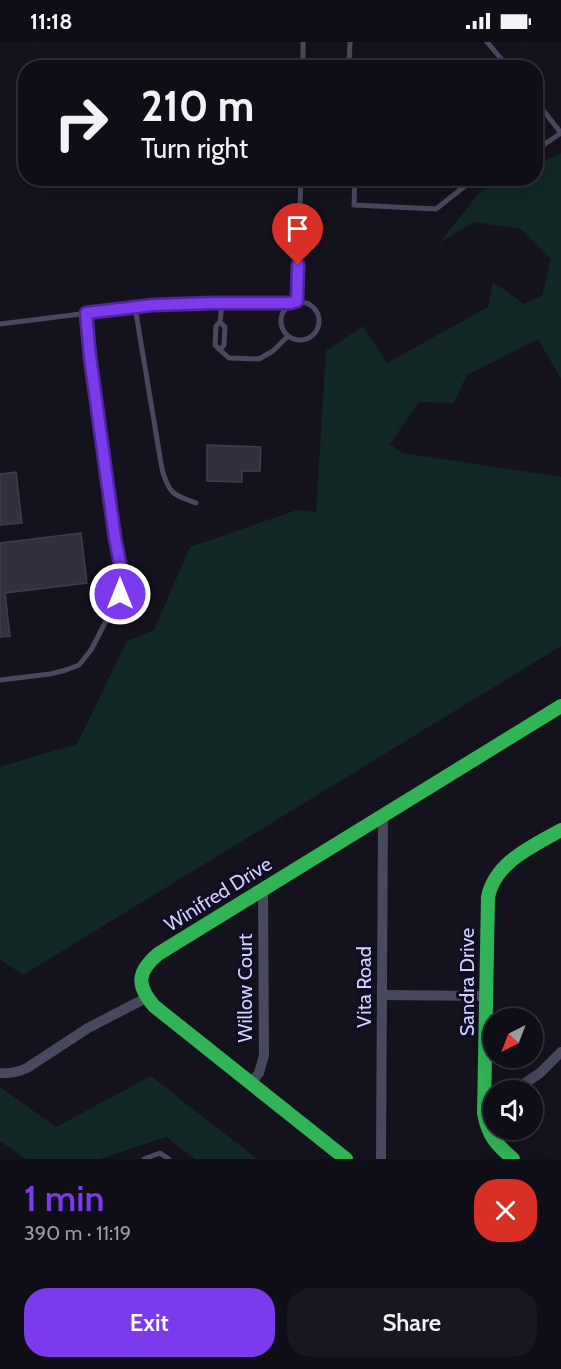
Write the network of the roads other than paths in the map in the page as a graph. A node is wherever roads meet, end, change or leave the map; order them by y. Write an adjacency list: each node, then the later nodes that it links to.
1 (303, 42): 4 (lane)
2 (350, 42): 5 (lane)
3 (487, 42): 6 (lane)
4 (303, 60)
5 (350, 60)
6 (501, 60)
7 (543, 110): 8 (lane)
8 (561, 133): 9 (lane)
9 (543, 145)
10 (301, 186): 13 (lane)
11 (355, 186): 12 (lane)
12 (465, 186)
13 (294, 302): 14 (lane); 19 (lane); 19 (lane)
14 (222, 304): 15 (lane); 17 (lane)
15 (135, 307): 16 (lane); 21 (lane)
16 (86, 313): 18 (lane); 22 (lane)
17 (220, 322): 20 (lane); 20 (lane)
18 (0, 324)
19 (288, 336): 20 (lane)
20 (220, 350)
21 (196, 503)
22 (0, 680)
23 (561, 706): 24 (street, Winifred Drive)
24 (382, 816): 26 (street, Winifred Drive); 27 (street, Vita Road)
25 (561, 830): 28 (street, Sandra Drive)
26 (263, 889): 29 (street, Winifred Drive); 34 (street, Willow Court)
27 (382, 995): 28 (street); 39 (street, Vita Road)
28 (486, 996): 32 (street, Sandra Drive)
29 (146, 998): 31 (street); 34 (street)
30 (561, 1052): 33 (street)
31 (0, 1073)
32 (488, 1080)
33 (530, 1080)
34 (251, 1083): 38 (street)
35 (492, 1140): 40 (street, Sandra Drive)
36 (144, 1159): 37 (lane)
37 (169, 1159)
38 (346, 1159)
39 (381, 1159)
40 (513, 1159)

